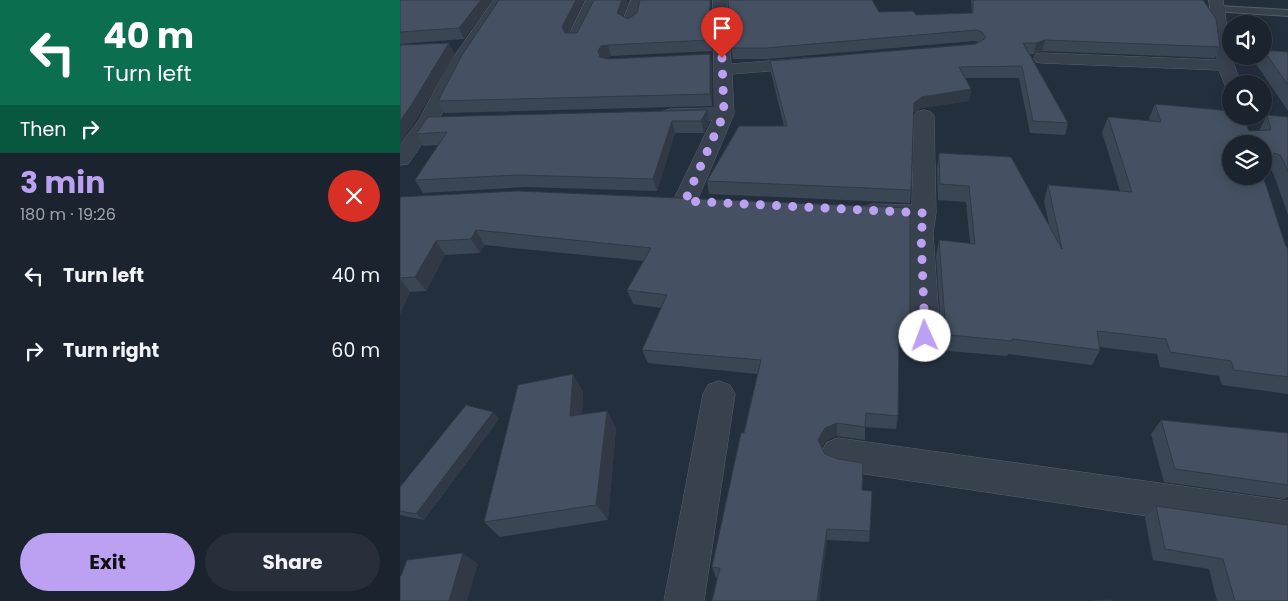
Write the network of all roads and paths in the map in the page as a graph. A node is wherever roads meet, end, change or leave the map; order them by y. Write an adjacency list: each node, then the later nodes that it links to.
1 (500, 0): 10 (street)
2 (593, 0): 9 (street)
3 (638, 0): 7 (street)
4 (720, 0): 16 (street)
5 (1217, 4): 6 (lane); 8 (street)
6 (1288, 13)
7 (630, 23)
8 (1222, 32)
9 (575, 39)
10 (469, 46): 11 (street); 20 (street)
11 (449, 47)
12 (704, 58): 16 (street)
13 (1042, 58): 14 (street)
14 (1222, 59)
15 (820, 62): 16 (street)
16 (723, 64): 17 (street)
17 (724, 114): 18 (street); 21 (street)
18 (654, 115)
19 (924, 116): 23 (street)
20 (400, 159)
21 (686, 201)
22 (854, 210): 23 (street)
23 (924, 213): 24 (street)
24 (925, 336)
25 (719, 394): 28 (street)
26 (838, 454): 27 (street)
27 (1288, 518)
28 (684, 601)

